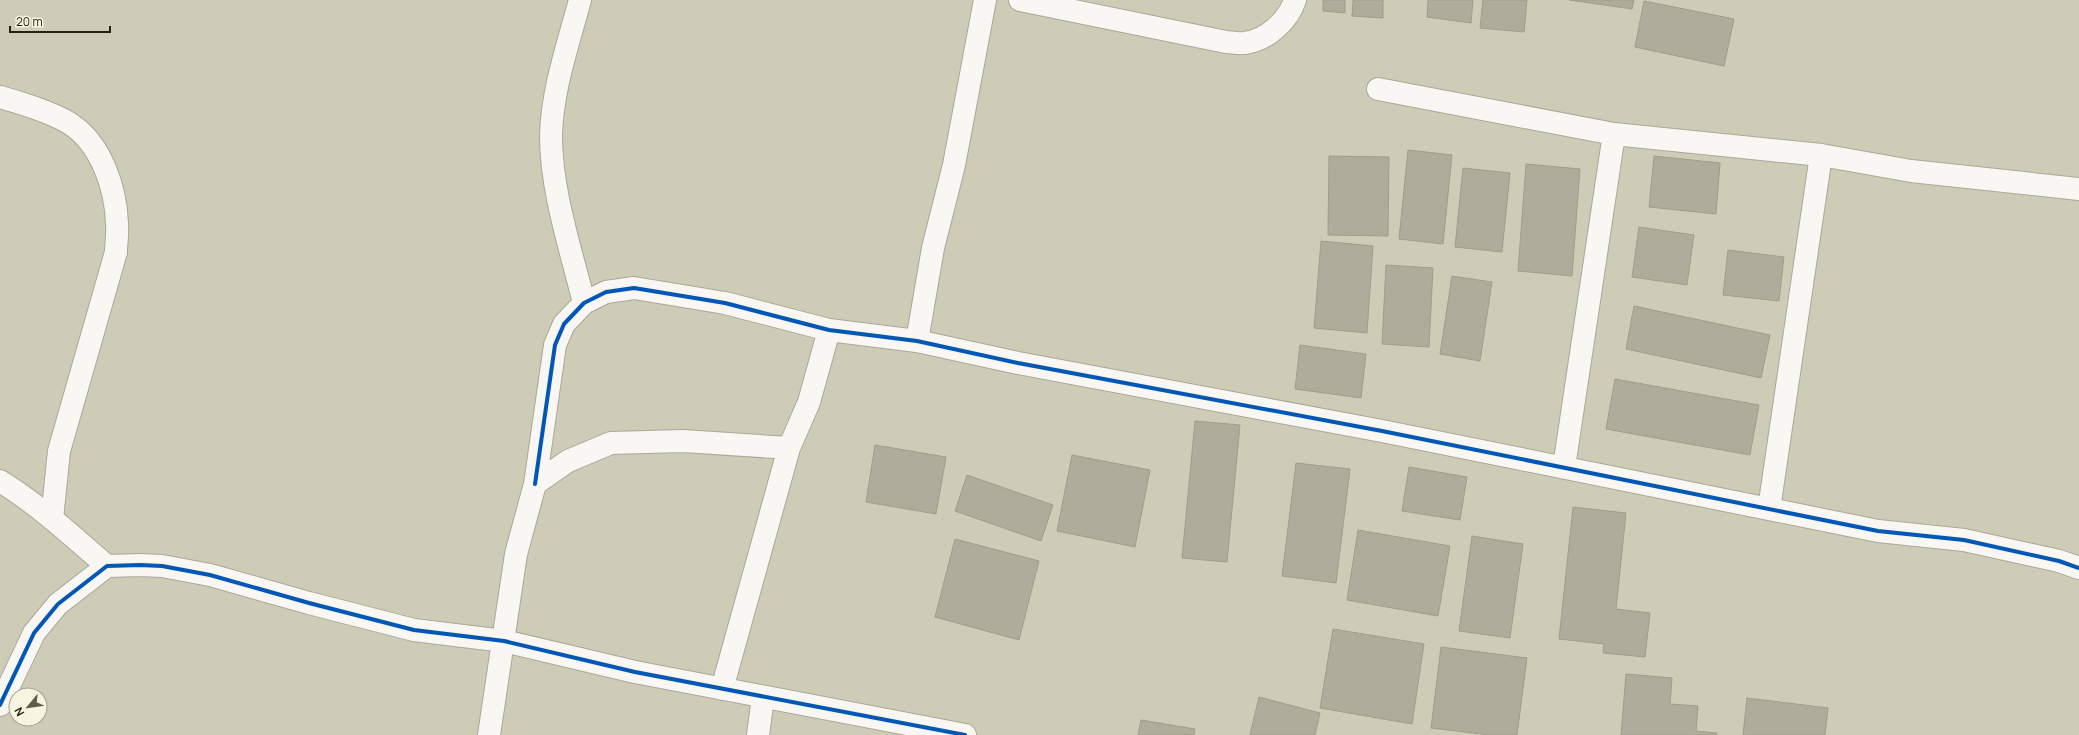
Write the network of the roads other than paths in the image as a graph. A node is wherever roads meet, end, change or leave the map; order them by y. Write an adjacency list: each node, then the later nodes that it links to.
1 (580, 0): 10 (street)
2 (985, 0): 12 (street)
3 (1020, 0): 4 (street)
4 (1296, 0)
5 (1378, 88): 7 (street)
6 (0, 97): 18 (street)
7 (1614, 134): 8 (street); 14 (street)
8 (1821, 155): 9 (street); 17 (street)
9 (2079, 189)
10 (584, 303): 11 (street); 16 (street)
11 (829, 330): 12 (street); 13 (street)
12 (917, 341): 14 (street)
13 (789, 448): 16 (street); 22 (street)
14 (1564, 467): 17 (street)
15 (0, 481): 18 (street)
16 (535, 484): 21 (street)
17 (1769, 509): 20 (street)
18 (52, 519): 19 (street)
19 (107, 566): 21 (street); 24 (street)
20 (2079, 568)
21 (504, 641): 22 (street); 25 (street)
22 (722, 689): 23 (street)
23 (763, 696): 26 (street); 27 (street)
24 (0, 705)
25 (489, 735)
26 (758, 735)
27 (965, 735)

